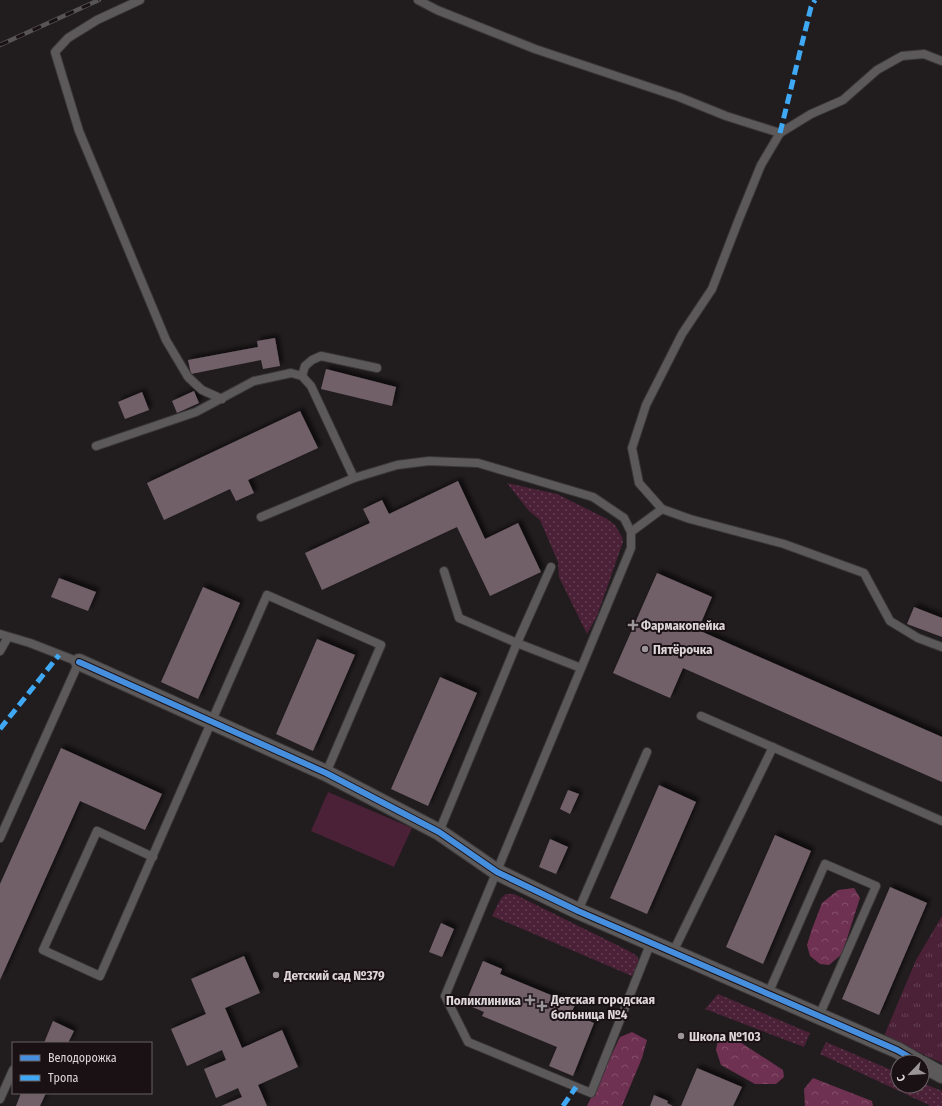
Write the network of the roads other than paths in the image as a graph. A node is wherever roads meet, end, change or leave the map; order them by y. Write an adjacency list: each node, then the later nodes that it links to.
1 (140, 0): 7 (lane)
2 (418, 0): 4 (lane)
3 (942, 61): 4 (lane)
4 (780, 133): 10 (lane)
5 (377, 368): 6 (lane)
6 (302, 376): 7 (lane); 9 (lane)
7 (222, 399): 8 (lane)
8 (96, 446)
9 (354, 478): 11 (lane); 12 (lane)
10 (662, 509): 12 (lane); 18 (lane)
11 (261, 516)
12 (631, 532): 21 (lane)
13 (551, 567): 17 (lane)
14 (444, 572): 17 (lane)
15 (0, 634): 16 (lane)
16 (8, 637): 19 (lane); 20 (lane)
17 (517, 643): 21 (lane); 28 (lane)
18 (942, 647)
19 (0, 651)
20 (79, 662): 23 (street); 29 (lane)
21 (581, 668): 31 (lane)
22 (701, 716): 24 (lane)
23 (212, 722): 26 (street); 26 (lane); 30 (lane)
24 (773, 747): 27 (lane); 34 (lane)
25 (647, 752): 32 (lane)
26 (326, 772): 28 (street)
27 (942, 821)
28 (439, 832): 31 (street)
29 (0, 838)
30 (153, 856): 30 (lane)
31 (497, 872): 32 (street); 33 (lane)
32 (578, 911): 33 (street)
33 (651, 942): 34 (street)
34 (673, 952): 35 (street)
35 (768, 994): 36 (street); 36 (lane)
36 (819, 1016): 37 (street)
37 (904, 1054)
38 (930, 1068): 40 (street)
39 (12, 1072): 41 (lane)
40 (942, 1075)
41 (0, 1099)

